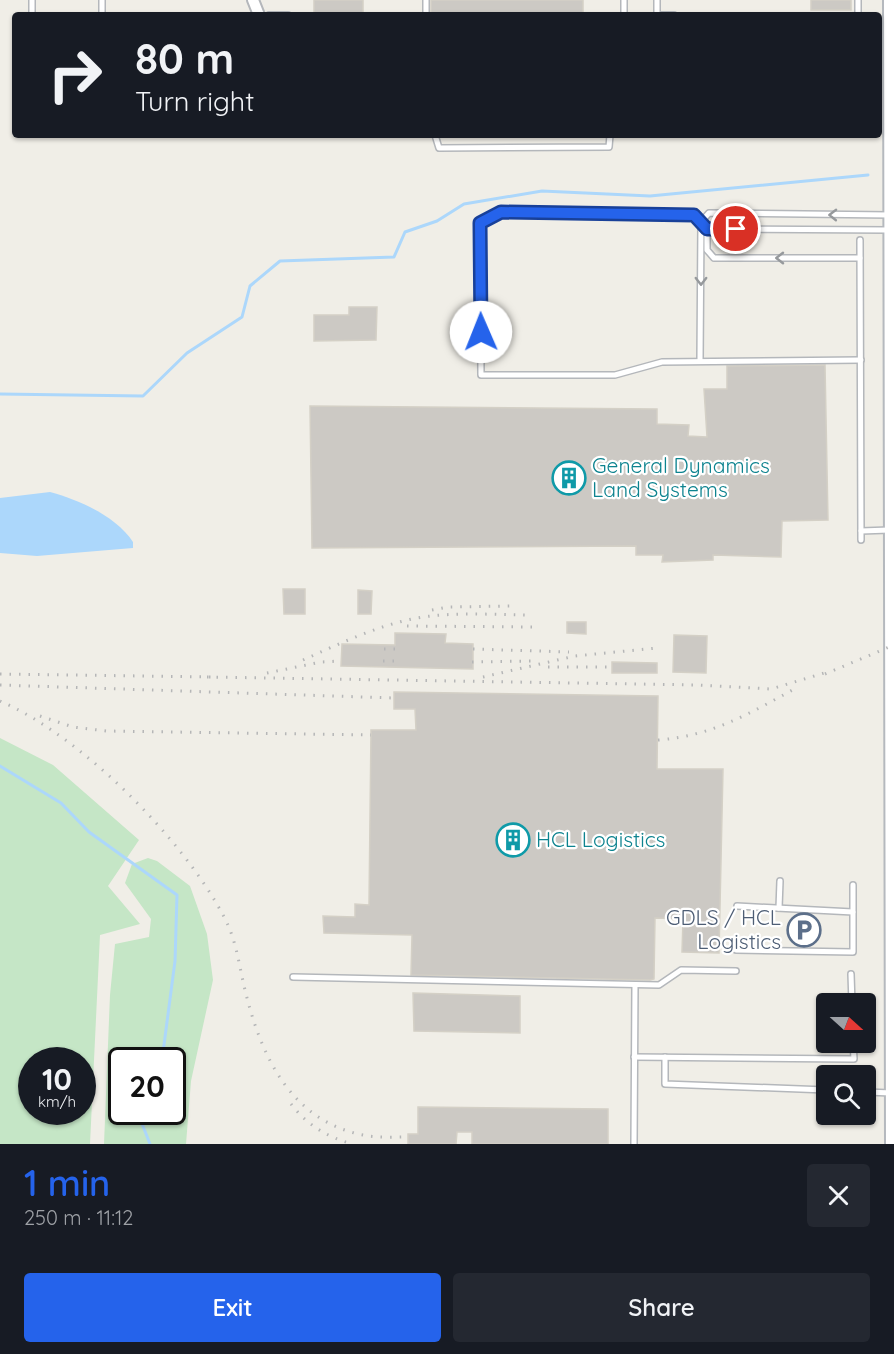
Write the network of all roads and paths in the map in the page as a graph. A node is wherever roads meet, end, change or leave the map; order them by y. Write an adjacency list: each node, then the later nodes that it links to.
1 (891, 14): 5 (main road)
2 (436, 138): 3 (lane)
3 (610, 138)
4 (701, 222): 5 (lane, one-way to 4); 6 (lane); 10 (lane, one-way to 10); 10 (lane)
5 (892, 223): 6 (lane); 11 (main road)
6 (707, 229): 8 (lane, one-way to 6)
7 (860, 240): 8 (lane)
8 (860, 258): 9 (lane)
9 (861, 360): 10 (lane); 12 (lane)
10 (700, 361)
11 (892, 530): 12 (lane); 14 (main road)
12 (861, 531): 13 (lane)
13 (861, 540)
14 (893, 860): 26 (main road)
15 (780, 881): 18 (lane)
16 (853, 885): 19 (lane)
17 (737, 906): 18 (lane)
18 (779, 908): 19 (lane)
19 (853, 912): 20 (lane)
20 (736, 950)
21 (736, 971): 24 (lane)
22 (851, 974): 25 (lane)
23 (293, 977): 24 (lane)
24 (635, 985): 28 (lane)
25 (852, 993)
26 (894, 1031): 32 (main road)
27 (854, 1053): 29 (lane)
28 (634, 1057): 29 (lane); 33 (lane)
29 (665, 1057): 30 (lane)
30 (816, 1090)
31 (876, 1092): 32 (lane)
32 (894, 1093): 34 (main road)
33 (634, 1144)
34 (894, 1144)

